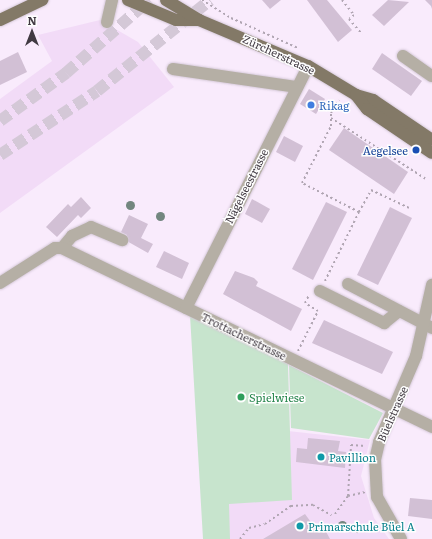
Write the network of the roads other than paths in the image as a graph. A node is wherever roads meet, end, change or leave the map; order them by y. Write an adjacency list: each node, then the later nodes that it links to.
1 (42, 0): 5 (main road)
2 (112, 0): 7 (street)
3 (128, 0): 6 (main road, Zürcherstrasse)
4 (166, 0): 6 (main road, Zürcherstrasse)
5 (0, 20)
6 (199, 20): 9 (main road, Zürcherstrasse)
7 (107, 22)
8 (403, 56): 11 (street)
9 (308, 66): 12 (street, Nägelseestrasse); 13 (main road, Zürcherstrasse)
10 (173, 69): 12 (street)
11 (432, 76)
12 (296, 87): 22 (street, Nägelseestrasse)
13 (356, 95): 14 (main road, Zürcherstrasse); 15 (main road, Zürcherstrasse)
14 (432, 140)
15 (432, 153)
16 (122, 240): 17 (street)
17 (59, 248): 18 (street); 22 (street, Trottacherstrasse)
18 (0, 283)
19 (348, 284): 23 (street)
20 (432, 285): 24 (street, Büelstrasse)
21 (320, 291): 23 (street)
22 (186, 308): 25 (street, Trottacherstrasse)
23 (399, 311): 24 (street)
24 (427, 326): 25 (street, Büelstrasse)
25 (393, 410): 26 (street, Trottacherstrasse); 27 (street, Büelstrasse)
26 (432, 427)
27 (401, 539)

